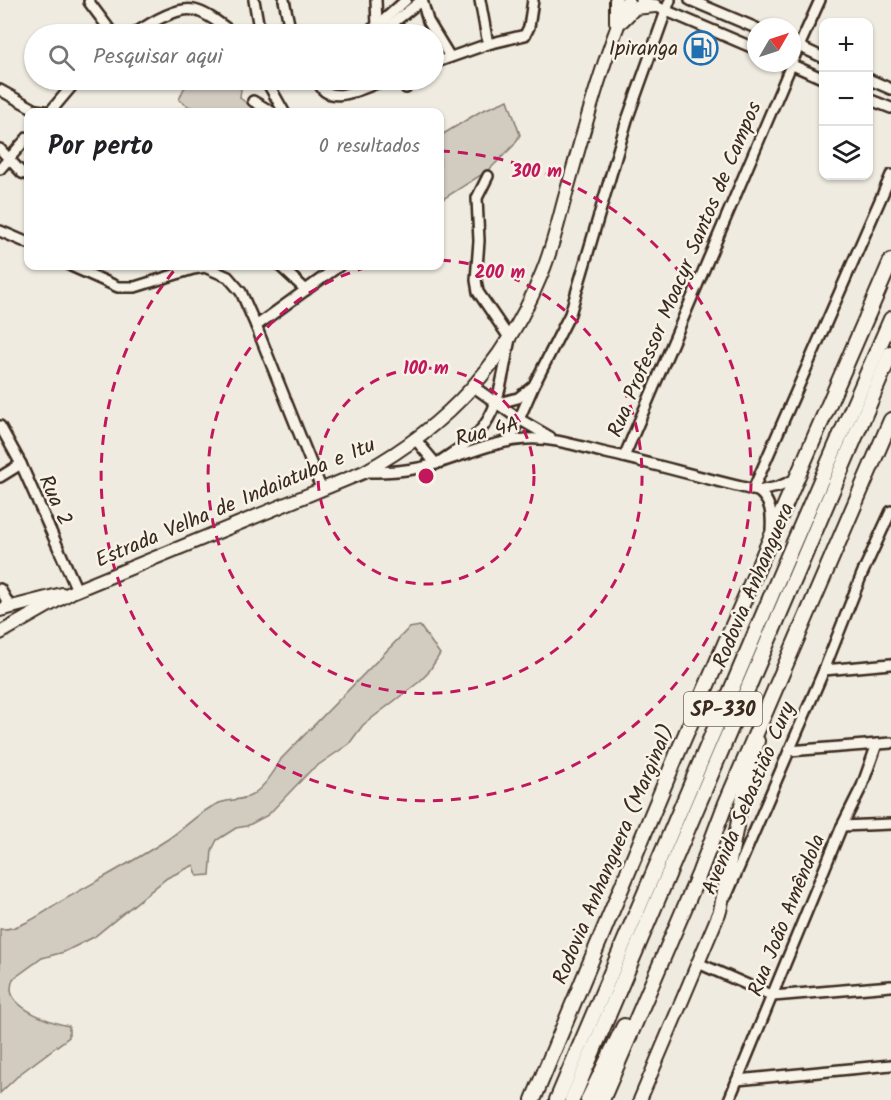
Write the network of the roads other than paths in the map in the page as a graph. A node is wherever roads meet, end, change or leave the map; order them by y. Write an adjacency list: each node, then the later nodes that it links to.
1 (254, 0): 19 (street)
2 (284, 0): 20 (street)
3 (376, 0): 21 (street)
4 (406, 0): 22 (street)
5 (422, 0): 23 (street); 24 (street)
6 (480, 0): 28 (street)
7 (533, 0): 28 (street)
8 (616, 0): 26 (main road)
9 (628, 0): 26 (main road, Estrada Velha de Indaiatuba e Itu)
10 (641, 0): 15 (street)
11 (670, 0): 15 (street)
12 (690, 0): 25 (street)
13 (820, 0): 27 (street, Rua Professor Moacyr Santos de Campos)
14 (89, 2): 16 (street)
15 (660, 8): 26 (main road); 29 (street); 74 (street)
16 (106, 24)
17 (153, 24): 18 (street)
18 (219, 24)
19 (258, 24)
20 (289, 24)
21 (378, 24)
22 (384, 24)
23 (387, 24)
24 (430, 24)
25 (747, 24)
26 (616, 29): 72 (main road, Estrada Velha de Indaiatuba e Itu)
27 (801, 34)
28 (488, 44): 33 (street)
29 (747, 45)
30 (444, 47): 33 (street)
31 (801, 48): 32 (street)
32 (819, 56)
33 (450, 57): 34 (street)
34 (444, 59)
35 (801, 68): 37 (street)
36 (787, 72): 83 (street, Rua Professor Moacyr Santos de Campos)
37 (819, 77)
38 (873, 81): 44 (street)
39 (0, 90): 47 (street)
40 (69, 90): 48 (street)
41 (272, 90): 50 (street)
42 (323, 90): 43 (street)
43 (354, 90)
44 (891, 90)
45 (253, 101): 49 (street)
46 (873, 101): 51 (street)
47 (32, 108)
48 (54, 108)
49 (265, 108)
50 (282, 108)
51 (891, 108)
52 (24, 142): 54 (street)
53 (0, 149): 54 (street)
54 (9, 159): 55 (street); 56 (street)
55 (0, 169)
56 (24, 174)
57 (891, 175): 90 (street)
58 (488, 176): 72 (street)
59 (0, 231): 60 (street)
60 (24, 241)
61 (891, 261): 88 (highway, Rodovia Anhanguera (Marginal))
62 (81, 270): 68 (street)
63 (101, 270): 68 (street)
64 (190, 270): 68 (street)
65 (212, 270): 71 (street)
66 (284, 270): 69 (street)
67 (334, 270): 69 (street)
68 (99, 277)
69 (306, 290): 71 (street)
70 (891, 319): 114 (highway, Rodovia Anhanguera / SP-330)
71 (256, 326): 89 (street)
72 (510, 339): 75 (main road, Estrada Velha de Indaiatuba e Itu); 76 (street)
73 (891, 353): 115 (highway, Rodovia Anhanguera / SP-330)
74 (534, 385): 76 (street); 77 (street)
75 (474, 387): 76 (street); 80 (main road, Estrada Velha de Indaiatuba e Itu)
76 (497, 402): 77 (street); 85 (street)
77 (519, 419): 81 (street); 82 (street)
78 (891, 420): 100 (highway)
79 (0, 426): 84 (street, Rua 2)
80 (416, 440): 85 (street); 86 (main road, Estrada Velha de Indaiatuba e Itu)
81 (510, 440): 82 (street, Rua 4A); 85 (street, Rua 4A)
82 (563, 442): 83 (street, Rua 4A)
83 (624, 457): 90 (street, Rua 4A)
84 (21, 464): 87 (street); 94 (street, Rua 2)
85 (436, 464): 86 (street, Rua 4A)
86 (364, 472): 89 (main road, Estrada Velha de Indaiatuba e Itu)
87 (0, 477)
88 (796, 479): 90 (street, Rua 4A); 92 (highway, Rodovia Anhanguera (Marginal))
89 (321, 488): 94 (main road, Estrada Velha de Indaiatuba e Itu)
90 (756, 490): 92 (street)
91 (890, 514): 99 (street, Avenida Sebastião Cury)
92 (771, 539): 113 (highway, Rodovia Anhanguera (Marginal))
93 (0, 589): 95 (street)
94 (74, 591): 95 (main road, Estrada Velha de Indaiatuba e Itu); 96 (main road, Estrada Velha de Indaiatuba e Itu)
95 (5, 608): 96 (main road)
96 (18, 624): 97 (main road, Estrada Velha de Indaiatuba e Itu)
97 (0, 633)
98 (891, 664): 99 (street)
99 (824, 670): 103 (street, Avenida Sebastião Cury)
100 (768, 707): 106 (main road); 107 (highway)
101 (891, 743): 102 (street)
102 (877, 744): 103 (street); 105 (street, Rua João Amêndola)
103 (789, 751): 106 (street, Avenida Sebastião Cury)
104 (891, 824): 105 (street)
105 (842, 826): 110 (street, Rua João Amêndola)
106 (720, 911): 108 (main road, Avenida Sebastião Cury)
107 (669, 944): 116 (highway); 117 (highway)
108 (698, 963): 110 (street); 118 (main road, Avenida Sebastião Cury)
109 (891, 986): 110 (street)
110 (773, 996): 112 (street, Rua João Amêndola)
111 (891, 1065): 112 (street)
112 (737, 1080): 119 (street, Rua João Amêndola)
113 (533, 1100)
114 (557, 1100)
115 (572, 1100)
116 (588, 1100)
117 (602, 1100)
118 (640, 1100)
119 (729, 1100)

